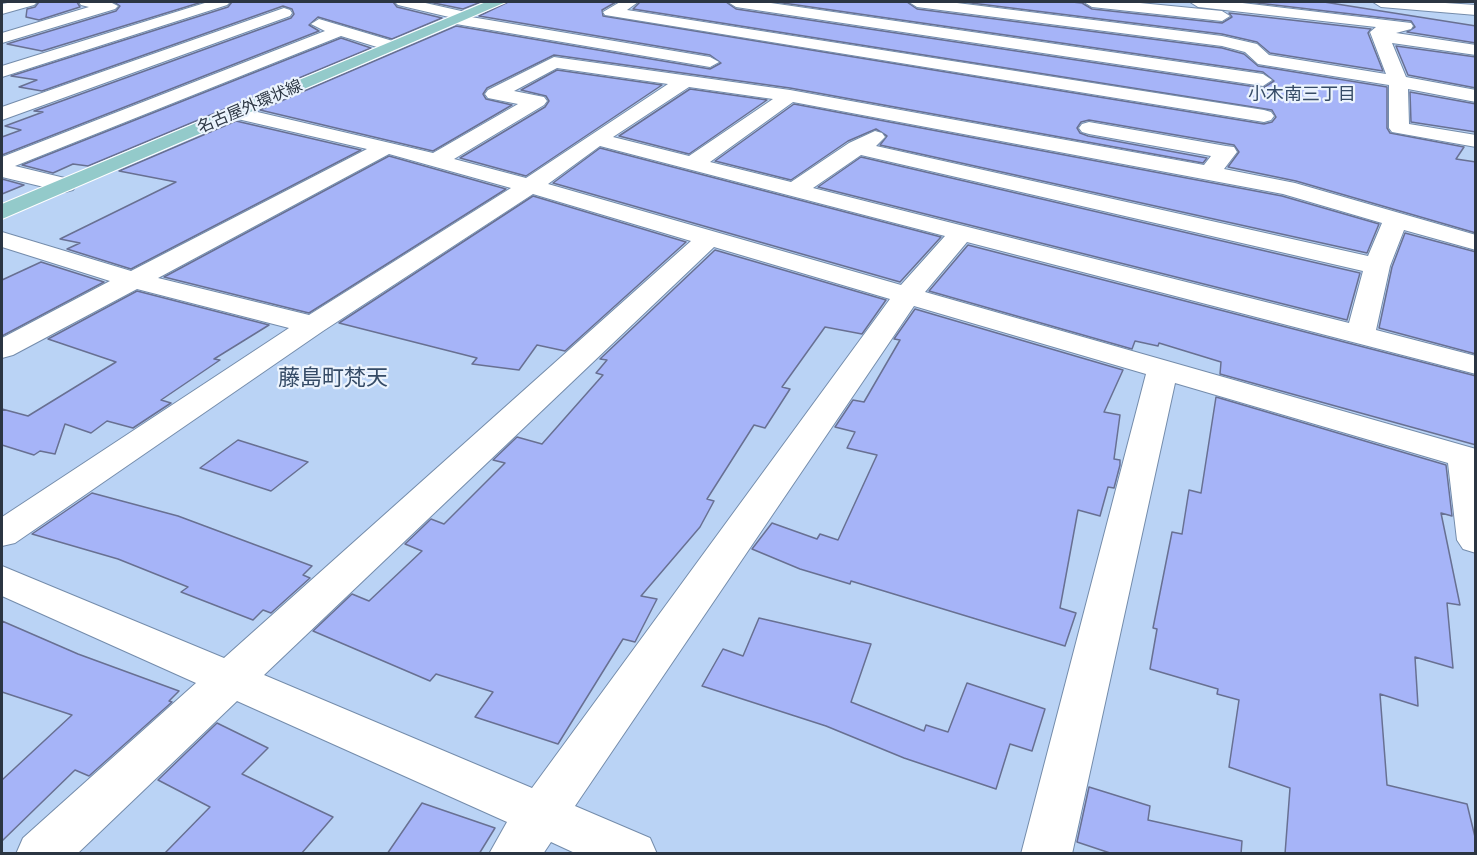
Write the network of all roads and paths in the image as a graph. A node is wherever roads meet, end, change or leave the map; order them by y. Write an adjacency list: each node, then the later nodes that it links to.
1 (29, 2): 14 (street)
2 (86, 2): 26 (street)
3 (222, 2): 32 (street)
4 (403, 2): 18 (street)
5 (498, 2): 18 (main road, 名古屋外環状線)
6 (631, 2): 16 (street)
7 (736, 2): 22 (street)
8 (917, 2): 12 (street)
9 (1092, 2): 19 (street)
10 (1200, 2): 20 (street)
11 (1381, 2): 15 (street)
12 (934, 4): 22 (street); 27 (street)
13 (262, 5): 17 (street)
14 (2, 9)
15 (1476, 10)
16 (611, 12): 25 (street); 40 (street)
17 (296, 17): 23 (street); 38 (street)
18 (460, 17): 25 (street); 28 (main road, 名古屋外環状線)
19 (1225, 17): 24 (street); 27 (street)
20 (1416, 24): 21 (street); 24 (street)
21 (1476, 24)
22 (903, 26): 33 (street)
23 (340, 31): 28 (street); 49 (street)
24 (1380, 32): 29 (street); 35 (street)
25 (564, 37): 31 (street)
26 (2, 38)
27 (1222, 41): 30 (street)
28 (390, 46): 39 (main road, 名古屋外環状線)
29 (1476, 50)
30 (1264, 60): 33 (street); 35 (street)
31 (729, 65)
32 (2, 72)
33 (1263, 80): 40 (street)
34 (686, 81): 36 (street); 43 (street); 48 (street)
35 (1398, 81): 37 (street); 45 (street)
36 (790, 96): 41 (street); 50 (street)
37 (1476, 96)
38 (6, 110)
39 (236, 113): 46 (street); 53 (main road, 名古屋外環状線)
40 (1264, 116): 44 (street)
41 (903, 118): 47 (street); 52 (street)
42 (1065, 124): 44 (street)
43 (596, 139): 50 (street); 54 (street)
44 (1239, 140): 52 (street)
45 (1476, 141)
46 (387, 147): 48 (street); 63 (street)
47 (857, 148): 55 (street); 62 (street)
48 (435, 161): 54 (street)
49 (2, 164)
50 (692, 165): 55 (street)
51 (2, 170): 53 (street)
52 (1210, 173): 57 (street)
53 (65, 185): 56 (main road, 名古屋外環状線)
54 (530, 186): 59 (street); 65 (street)
55 (794, 190): 58 (street)
56 (2, 212)
57 (1396, 220): 61 (street); 62 (street)
58 (961, 234): 64 (street); 66 (street)
59 (708, 238): 64 (street); 74 (street)
60 (2, 239): 63 (street)
61 (1476, 243)
62 (1377, 266): 66 (street)
63 (134, 280): 65 (street); 67 (street)
64 (908, 294): 69 (street); 75 (street)
65 (313, 326): 71 (street)
66 (1360, 335): 68 (street)
67 (2, 349)
68 (1476, 365)
69 (1163, 369): 70 (street); 79 (street)
70 (1470, 458): 72 (street)
71 (2, 534)
72 (1476, 540)
73 (2, 580): 74 (street)
74 (231, 678): 75 (street); 76 (street)
75 (541, 814): 77 (street); 78 (street)
76 (41, 854)
77 (514, 854)
78 (632, 854)
79 (1047, 854)

